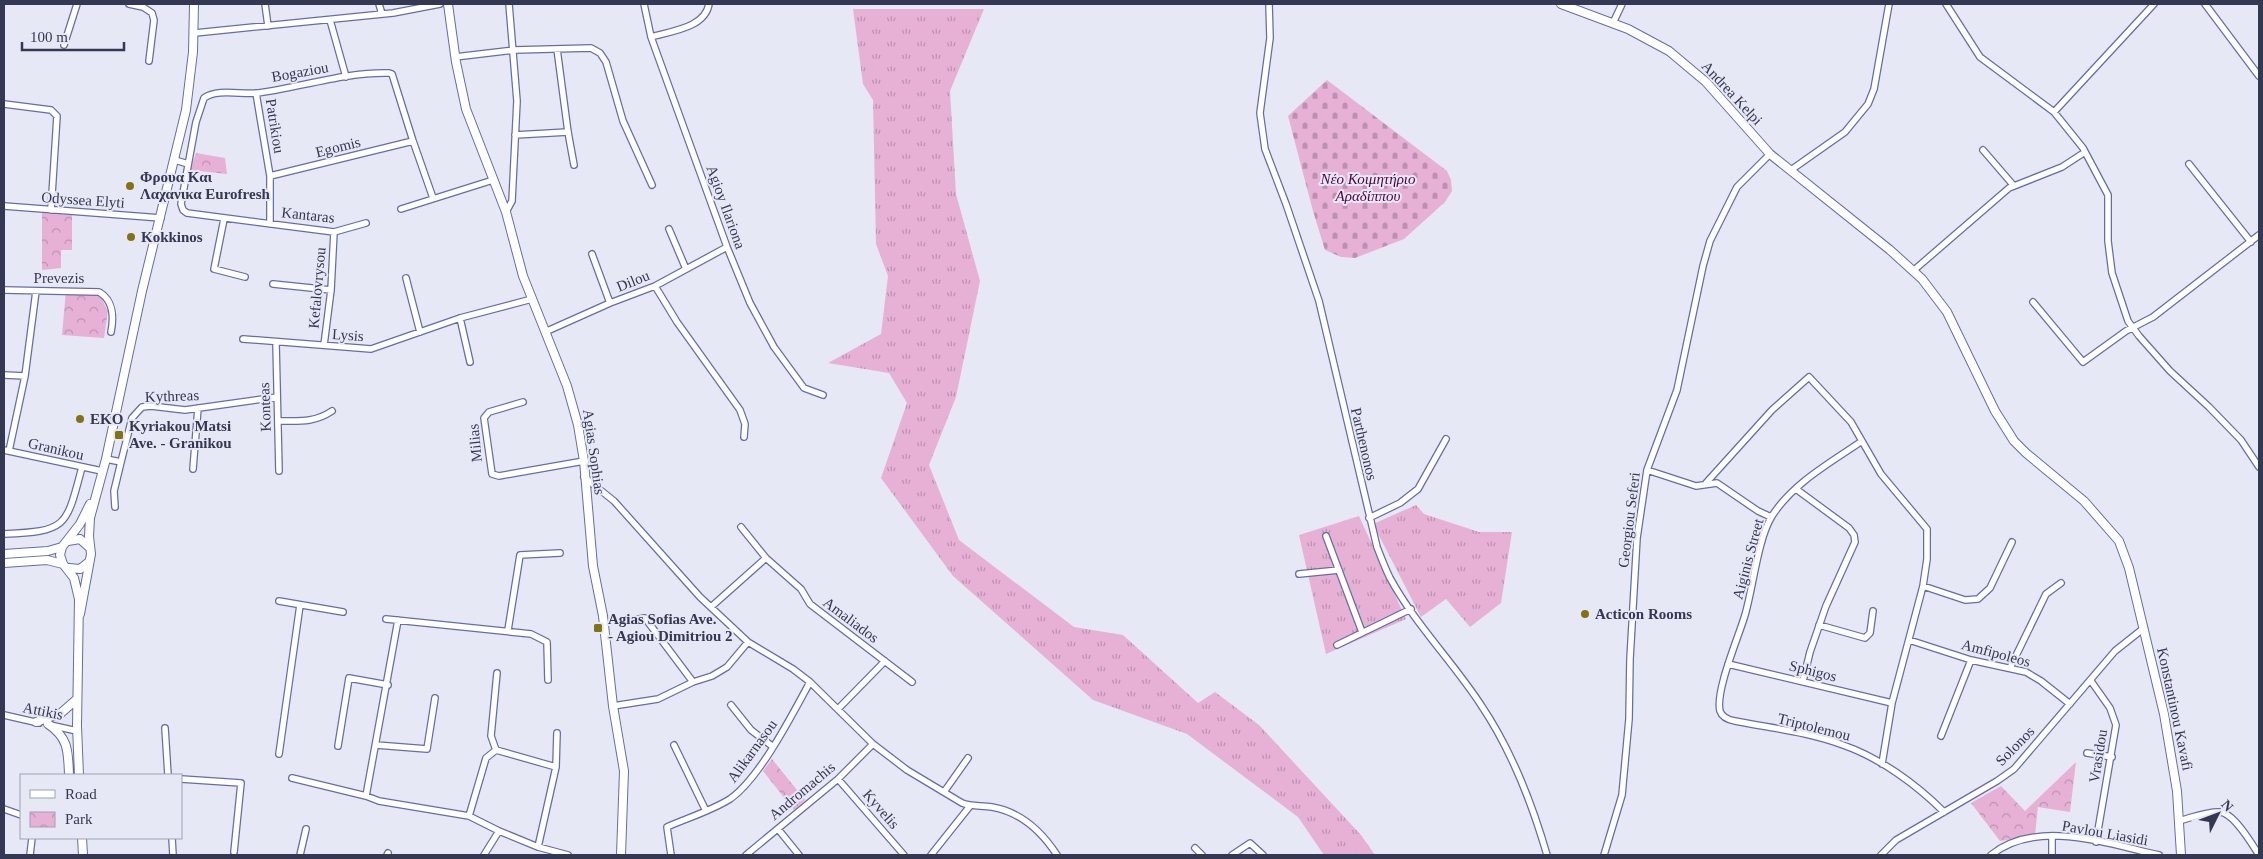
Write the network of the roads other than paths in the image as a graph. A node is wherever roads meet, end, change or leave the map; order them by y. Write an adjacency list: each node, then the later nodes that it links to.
1 (77, 4): 24 (street)
2 (129, 4): 28 (street)
3 (194, 4): 22 (street)
4 (265, 4): 21 (street)
5 (379, 4): 18 (street)
6 (440, 4): 18 (street)
7 (448, 4): 27 (street, Agias Sophias)
8 (509, 4): 26 (street)
9 (644, 4): 23 (street, Agioy Ilariona)
10 (709, 4): 23 (street)
11 (1269, 4): 112 (street, Parthenonos)
12 (1561, 4): 20 (street, Andrea Kelpi)
13 (1622, 4): 20 (street)
14 (1889, 4): 44 (street)
15 (1946, 4): 33 (street)
16 (2154, 4): 33 (street)
17 (2205, 4): 29 (street)
18 (382, 14): 19 (street)
19 (330, 20): 21 (street); 30 (street)
20 (1613, 24): 39 (street, Andrea Kelpi)
21 (268, 26): 22 (street)
22 (195, 33): 40 (street)
23 (651, 37): 62 (street, Agioy Ilariona)
24 (64, 45)
25 (557, 49): 26 (street); 34 (street); 47 (street)
26 (514, 50): 27 (street); 35 (street)
27 (455, 57): 46 (street, Agias Sophias)
28 (149, 62)
29 (2259, 76)
30 (346, 77): 31 (street, Bogaziou); 36 (street, Bogaziou)
31 (256, 93): 41 (street, Bogaziou); 45 (street, Patrikiou)
32 (4, 104): 52 (street)
33 (2054, 112): 38 (street)
34 (568, 132): 35 (street); 43 (street)
35 (515, 135): 53 (street)
36 (412, 142): 45 (street, Egomis); 49 (street)
37 (1983, 150): 48 (street)
38 (2085, 152): 48 (street); 77 (street)
39 (1770, 154): 44 (street, Andrea Kelpi); 103 (street, Georgiou Seferi)
40 (175, 160): 41 (street); 54 (street)
41 (188, 164): 55 (street, Kantaras)
42 (2189, 164): 61 (street)
43 (574, 165)
44 (1790, 170): 65 (street, Andrea Kelpi)
45 (270, 176): 57 (street, Patrikiou)
46 (492, 180): 49 (street); 53 (street, Agias Sophias)
47 (652, 185)
48 (2014, 186): 65 (street)
49 (433, 198): 51 (street)
50 (4, 206): 52 (street, Odyssea Elyti)
51 (401, 209)
52 (51, 210): 54 (street, Odyssea Elyti)
53 (506, 212): 73 (street, Agias Sophias)
54 (161, 218): 97 (street)
55 (224, 219): 57 (street, Kantaras); 66 (street)
56 (366, 223): 59 (street, Kantaras)
57 (270, 224): 59 (street, Kantaras)
58 (669, 229): 64 (street)
59 (334, 232): 71 (street, Kefalovrysou)
60 (2259, 235): 61 (street)
61 (2251, 242): 77 (street)
62 (727, 247): 64 (street, Dilou); 87 (street, Agioy Ilariona)
63 (592, 254): 75 (street)
64 (686, 269): 69 (street, Dilou)
65 (1913, 271): 141 (street, Konstantinou Kavafi)
66 (245, 277)
67 (406, 278): 79 (street)
68 (273, 284): 71 (street)
69 (656, 286): 75 (street, Dilou); 93 (street)
70 (4, 290): 72 (street, Prevezis)
71 (331, 290): 83 (street, Kefalovrysou)
72 (36, 291): 78 (street, Prevezis); 86 (street)
73 (532, 299): 76 (street, Lysis); 80 (street, Agias Sophias)
74 (2033, 302): 77 (street)
75 (610, 303): 80 (street, Dilou)
76 (460, 318): 79 (street, Lysis); 84 (street)
77 (2133, 327): 101 (street)
78 (112, 332)
79 (420, 332): 83 (street, Lysis)
80 (545, 332): 98 (street, Agias Sophias)
81 (243, 339): 82 (street, Lysis)
82 (276, 342): 83 (street, Lysis); 88 (street, Konteas)
83 (324, 345)
84 (470, 362)
85 (4, 375): 86 (street)
86 (25, 376): 96 (street)
87 (823, 395)
88 (277, 397): 90 (street, Kythreas); 92 (street, Konteas)
89 (523, 402): 98 (street, Milias)
90 (198, 408): 99 (street, Kythreas); 102 (street)
91 (332, 411): 92 (street)
92 (279, 421): 104 (street, Konteas)
93 (744, 437)
94 (1446, 439): 112 (street)
95 (1862, 441): 108 (street); 109 (street, Aiginis Street); 129 (street)
96 (6, 450): 100 (street, Granikou)
97 (106, 458): 99 (street); 105 (street)
98 (584, 461): 106 (street, Agias Sophias)
99 (121, 462): 110 (street)
100 (82, 467): 105 (street, Granikou); 114 (street)
101 (2259, 467)
102 (193, 469)
103 (1647, 470): 108 (street); 230 (street, Georgiou Seferi)
104 (279, 471)
105 (102, 472): 107 (street)
106 (584, 477): 132 (street); 164 (street, Agias Sophias)
107 (99, 481): 116 (street); 119 (street)
108 (1706, 483): 111 (street)
109 (1796, 488): 111 (street, Aiginis Street); 140 (street)
110 (115, 507)
111 (1771, 517): 149 (street, Aiginis Street)
112 (1369, 518): 133 (street, Parthenonos)
113 (741, 527): 122 (street, Amaliados)
114 (4, 534)
115 (1326, 536): 126 (street)
116 (68, 541): 118 (street); 119 (street)
117 (2012, 542): 129 (street)
118 (62, 547): 121 (street); 125 (street)
119 (89, 547): 123 (street)
120 (560, 553): 142 (street)
121 (4, 554)
122 (766, 558): 132 (street); 148 (street, Amaliados)
123 (89, 562): 125 (street); 136 (street)
124 (4, 563): 125 (street)
125 (66, 566): 136 (street)
126 (1339, 570): 127 (street); 143 (street)
127 (1299, 574)
128 (2061, 583): 150 (street)
129 (1923, 586): 144 (street)
130 (278, 602): 131 (street)
131 (300, 605): 135 (street); 181 (street)
132 (711, 607): 145 (street)
133 (1411, 609): 143 (street); 229 (street, Parthenonos)
134 (1873, 611): 140 (street)
135 (343, 612)
136 (80, 614): 160 (street)
137 (386, 619): 138 (street)
138 (398, 620): 142 (street); 158 (street)
139 (633, 620): 155 (street)
140 (1819, 625): 154 (street)
141 (2144, 628): 153 (street, Solonos); 200 (street, Konstantinou Kavafi)
142 (508, 630): 152 (street)
143 (1362, 632): 146 (street)
144 (1908, 640): 147 (street, Amfipoleos); 161 (street)
145 (748, 642): 155 (street); 156 (street)
146 (1337, 645)
147 (1971, 660): 150 (street, Amfipoleos); 173 (street)
148 (885, 661): 157 (street, Amaliados); 165 (street)
149 (1728, 664): 154 (street, Sphigos); 166 (street, Aiginis Street)
150 (2010, 668): 162 (street, Amfipoleos)
151 (497, 673): 179 (street)
152 (548, 680)
153 (2090, 680): 162 (street, Solonos); 182 (street, Vrasidou)
154 (1804, 681): 161 (street, Sphigos)
155 (694, 682): 164 (street)
156 (810, 682): 165 (street); 178 (street, Alikarnasou)
157 (912, 682)
158 (388, 685): 175 (street); 177 (street)
159 (435, 698): 175 (street)
160 (77, 699): 168 (street); 171 (street)
161 (1892, 703): 184 (street)
162 (2070, 704): 197 (street, Solonos)
163 (731, 705): 178 (street)
164 (613, 706): 219 (street, Agias Sophias)
165 (838, 709): 174 (street)
166 (1722, 714): 184 (street, Triptolemou)
167 (4, 715): 168 (street, Attikis)
168 (36, 722): 169 (street, Attikis)
169 (48, 724): 171 (street, Attikis); 186 (street)
170 (165, 728): 188 (street)
171 (77, 730): 187 (street)
172 (557, 733): 185 (street)
173 (1941, 736)
174 (873, 744): 191 (street, Andromachis); 192 (street)
175 (376, 745): 193 (street)
176 (674, 745): 196 (street)
177 (338, 746)
178 (772, 746): 196 (street, Alikarnasou)
179 (496, 750): 185 (street); 199 (street)
180 (2087, 753): 182 (street)
181 (279, 754)
182 (2112, 757): 208 (street, Vrasidou)
183 (968, 758): 192 (street)
184 (1882, 764): 197 (street, Triptolemou)
185 (556, 767): 209 (street)
186 (69, 774)
187 (80, 774)
188 (168, 774)
189 (182, 778): 211 (street)
190 (292, 778): 193 (street)
191 (838, 778): 202 (street, Andromachis); 223 (street, Kyvelis)
192 (944, 792): 194 (street)
193 (366, 796): 199 (street)
194 (970, 806): 224 (street); 225 (street)
195 (4, 809): 198 (street)
196 (706, 811): 220 (street, Alikarnasou)
197 (1944, 812): 231 (street, Solonos)
198 (20, 815)
199 (469, 816): 203 (street)
200 (2178, 821): 212 (street); 235 (street, Konstantinou Kavafi)
201 (306, 829): 216 (street)
202 (778, 829): 221 (street, Andromachis); 222 (street)
203 (499, 831): 209 (street); 217 (street)
204 (2052, 836): 208 (street, Pavlou Liasidi); 232 (street, Pavlou Liasidi); 233 (street)
205 (32, 839): 213 (street)
206 (82, 839): 214 (street)
207 (172, 839): 215 (street)
208 (2096, 842): 234 (street, Pavlou Liasidi)
209 (538, 847): 218 (street)
210 (1195, 848): 226 (street)
211 (234, 852)
212 (2259, 854)
213 (30, 855)
214 (83, 855)
215 (173, 855)
216 (300, 855)
217 (484, 855)
218 (566, 855)
219 (621, 855)
220 (671, 855)
221 (746, 855)
222 (799, 855)
223 (904, 855)
224 (931, 855)
225 (1057, 855)
226 (1202, 855)
227 (1232, 855): 228 (street)
228 (1263, 855)
229 (1547, 855)
230 (1604, 855)
231 (1881, 855)
232 (1991, 855)
233 (2052, 855)
234 (2159, 855)
235 (2181, 855)

